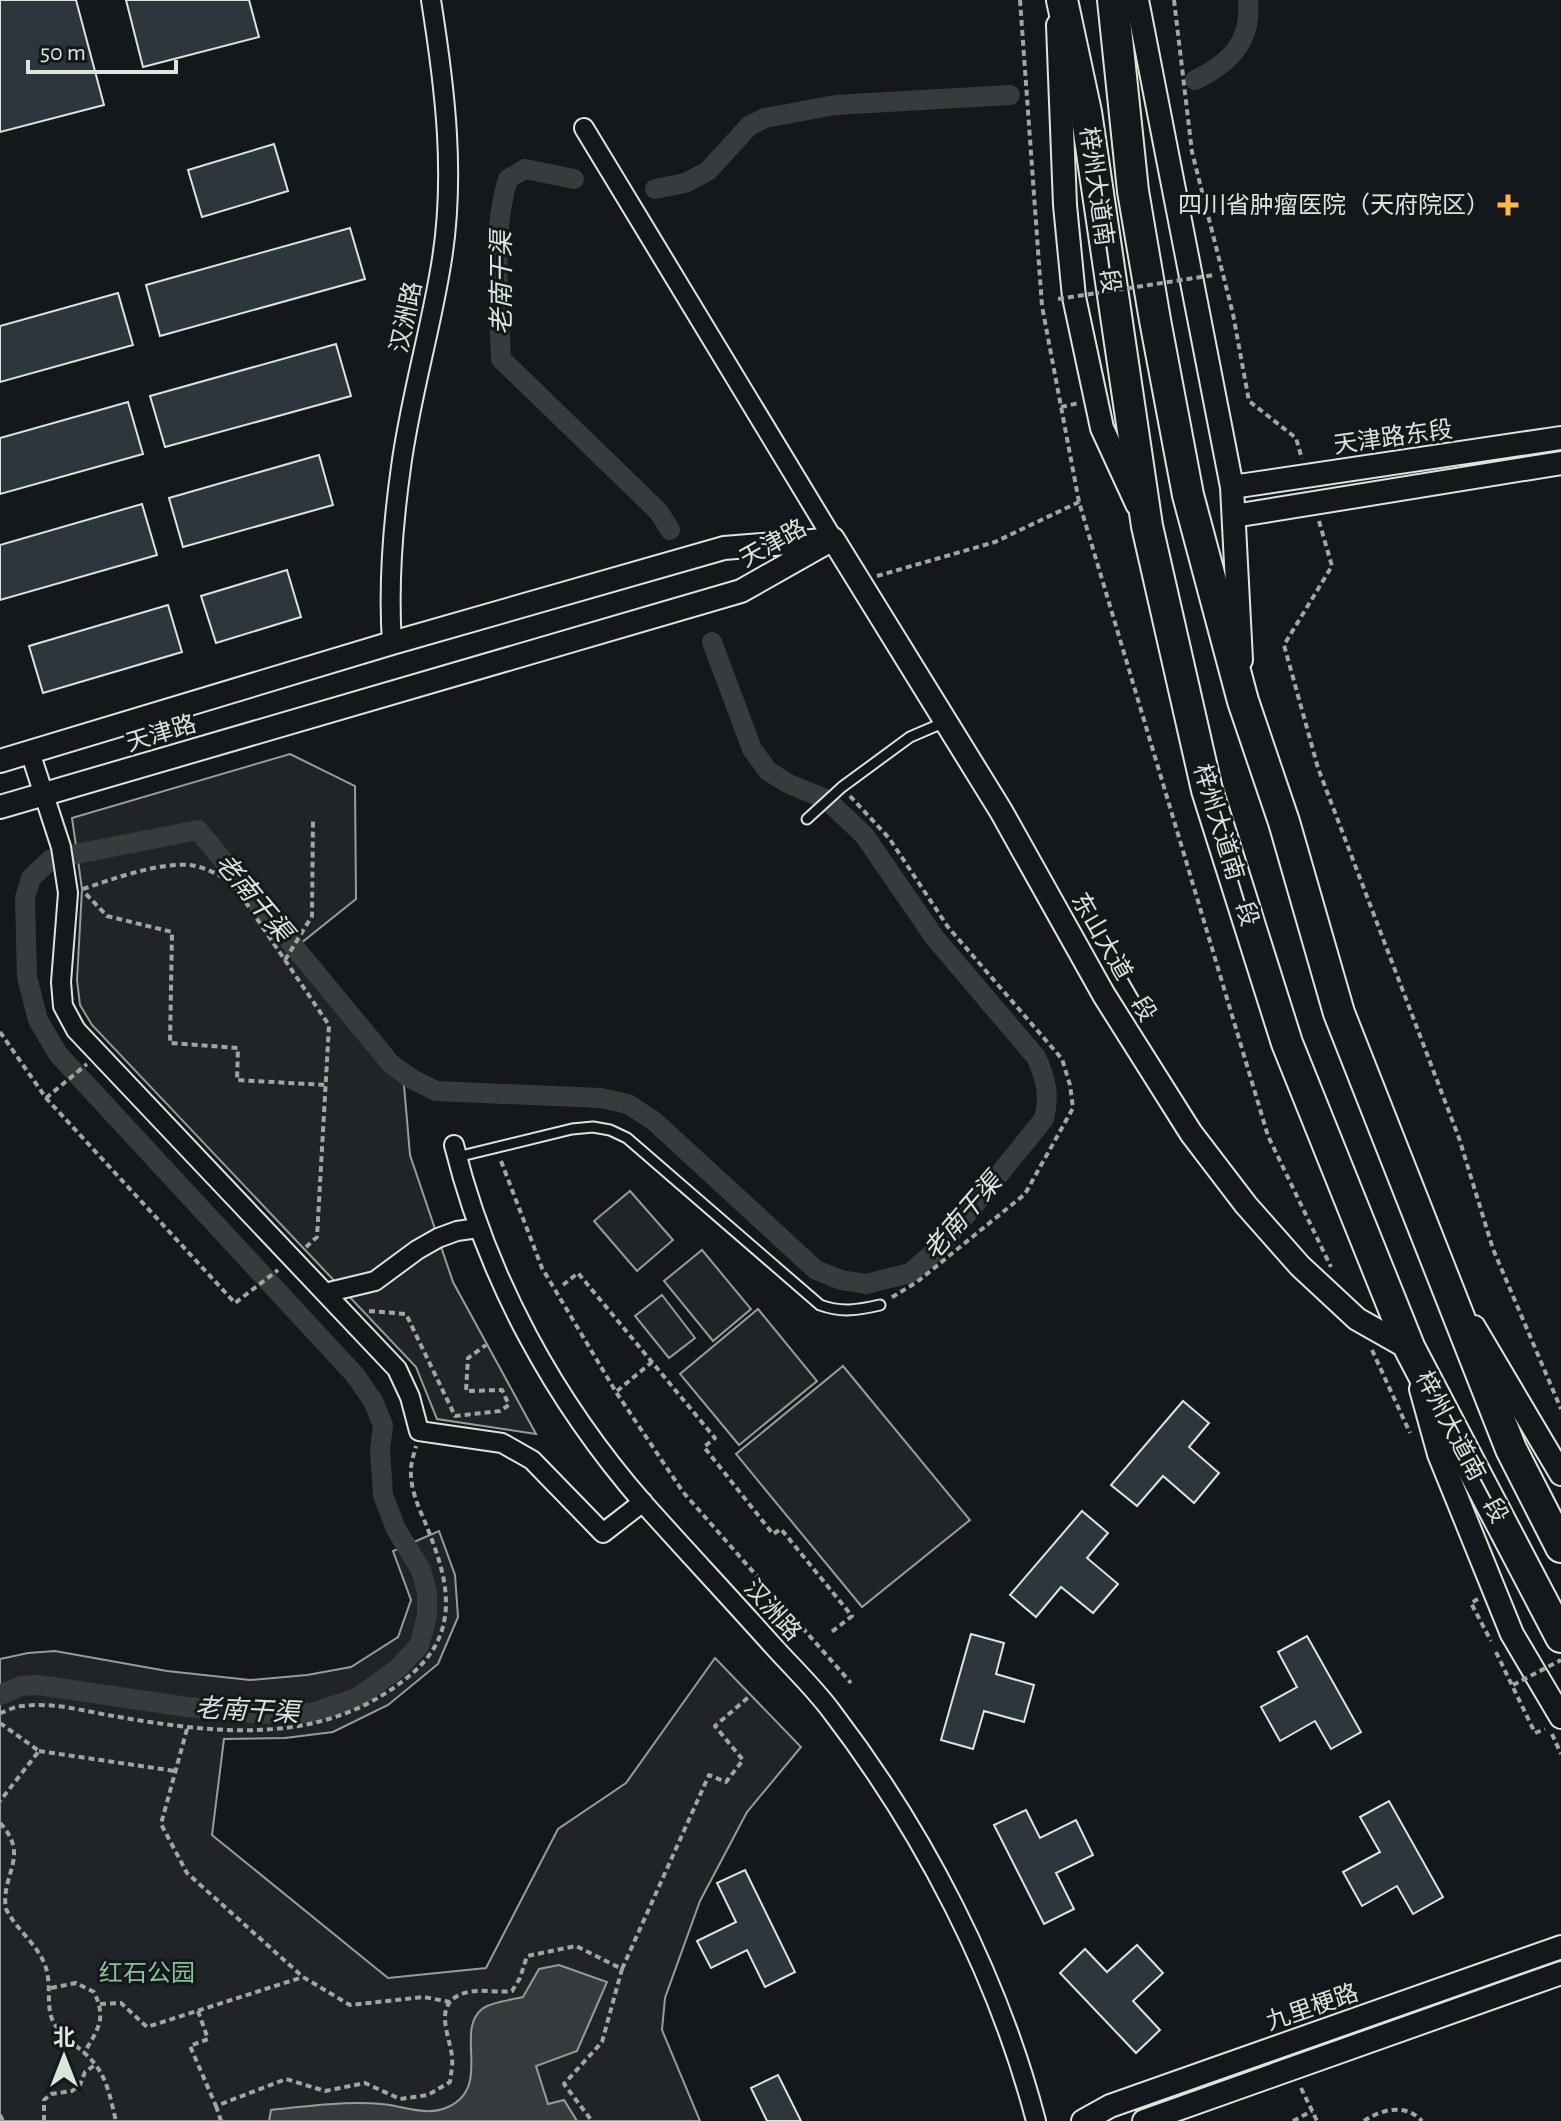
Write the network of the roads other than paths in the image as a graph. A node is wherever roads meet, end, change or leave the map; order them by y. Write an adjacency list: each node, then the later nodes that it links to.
1 (431, 0): 11 (street, 汉洲路)
2 (1059, 0): 24 (highway, 梓州大道南一段)
3 (1113, 0): 12 (highway, 梓州大道南一段)
4 (1137, 0): 8 (street)
5 (584, 128): 10 (street)
6 (1561, 438): 8 (street, 天津路东段)
7 (1561, 463): 9 (street)
8 (1232, 487): 9 (street)
9 (1234, 516): 12 (street)
10 (833, 539): 11 (street, 天津路); 13 (street, 东山大道一段); 16 (street, 天津路)
11 (392, 643): 14 (street, 天津路)
12 (1243, 701): 21 (highway, 梓州大道南一段)
13 (945, 722): 18 (lane); 24 (street, 东山大道一段)
14 (30, 752): 15 (street, 天津路); 16 (street)
15 (0, 761)
16 (44, 793): 17 (street, 天津路); 22 (street)
17 (0, 807)
18 (807, 819)
19 (455, 1151): 20 (street, 汉洲路); 23 (lane)
20 (478, 1228): 22 (street); 26 (street, 汉洲路)
21 (1444, 1277): 25 (street); 27 (highway, 梓州大道南一段)
22 (325, 1293): 26 (street)
23 (880, 1305)
24 (1410, 1349): 28 (highway, 梓州大道南一段); 29 (street)
25 (1561, 1474)
26 (643, 1502): 32 (street, 汉洲路)
27 (1561, 1547)
28 (1561, 1637)
29 (1555, 1722)
30 (1561, 1947): 33 (street, 九里梗路)
31 (1561, 1973): 34 (street)
32 (1036, 2121)
33 (1083, 2121)
34 (1144, 2121)

